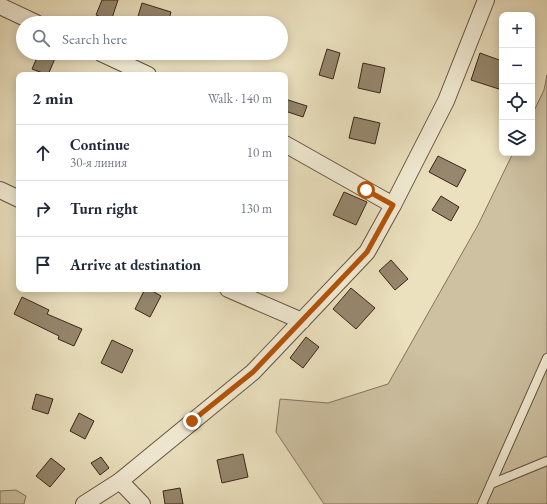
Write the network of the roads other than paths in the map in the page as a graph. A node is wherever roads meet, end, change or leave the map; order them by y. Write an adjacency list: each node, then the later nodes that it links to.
1 (486, 0): 9 (street)
2 (0, 6): 3 (street)
3 (21, 16)
4 (116, 60): 5 (street)
5 (142, 72)
6 (288, 146): 9 (street)
7 (0, 190): 8 (street)
8 (16, 198)
9 (393, 205): 11 (street)
10 (235, 292): 11 (street)
11 (302, 321): 14 (street)
12 (547, 358): 15 (lane)
13 (547, 461): 15 (lane)
14 (120, 481): 16 (street); 17 (street)
15 (491, 484): 18 (lane)
16 (84, 504)
17 (142, 504)
18 (482, 504)

